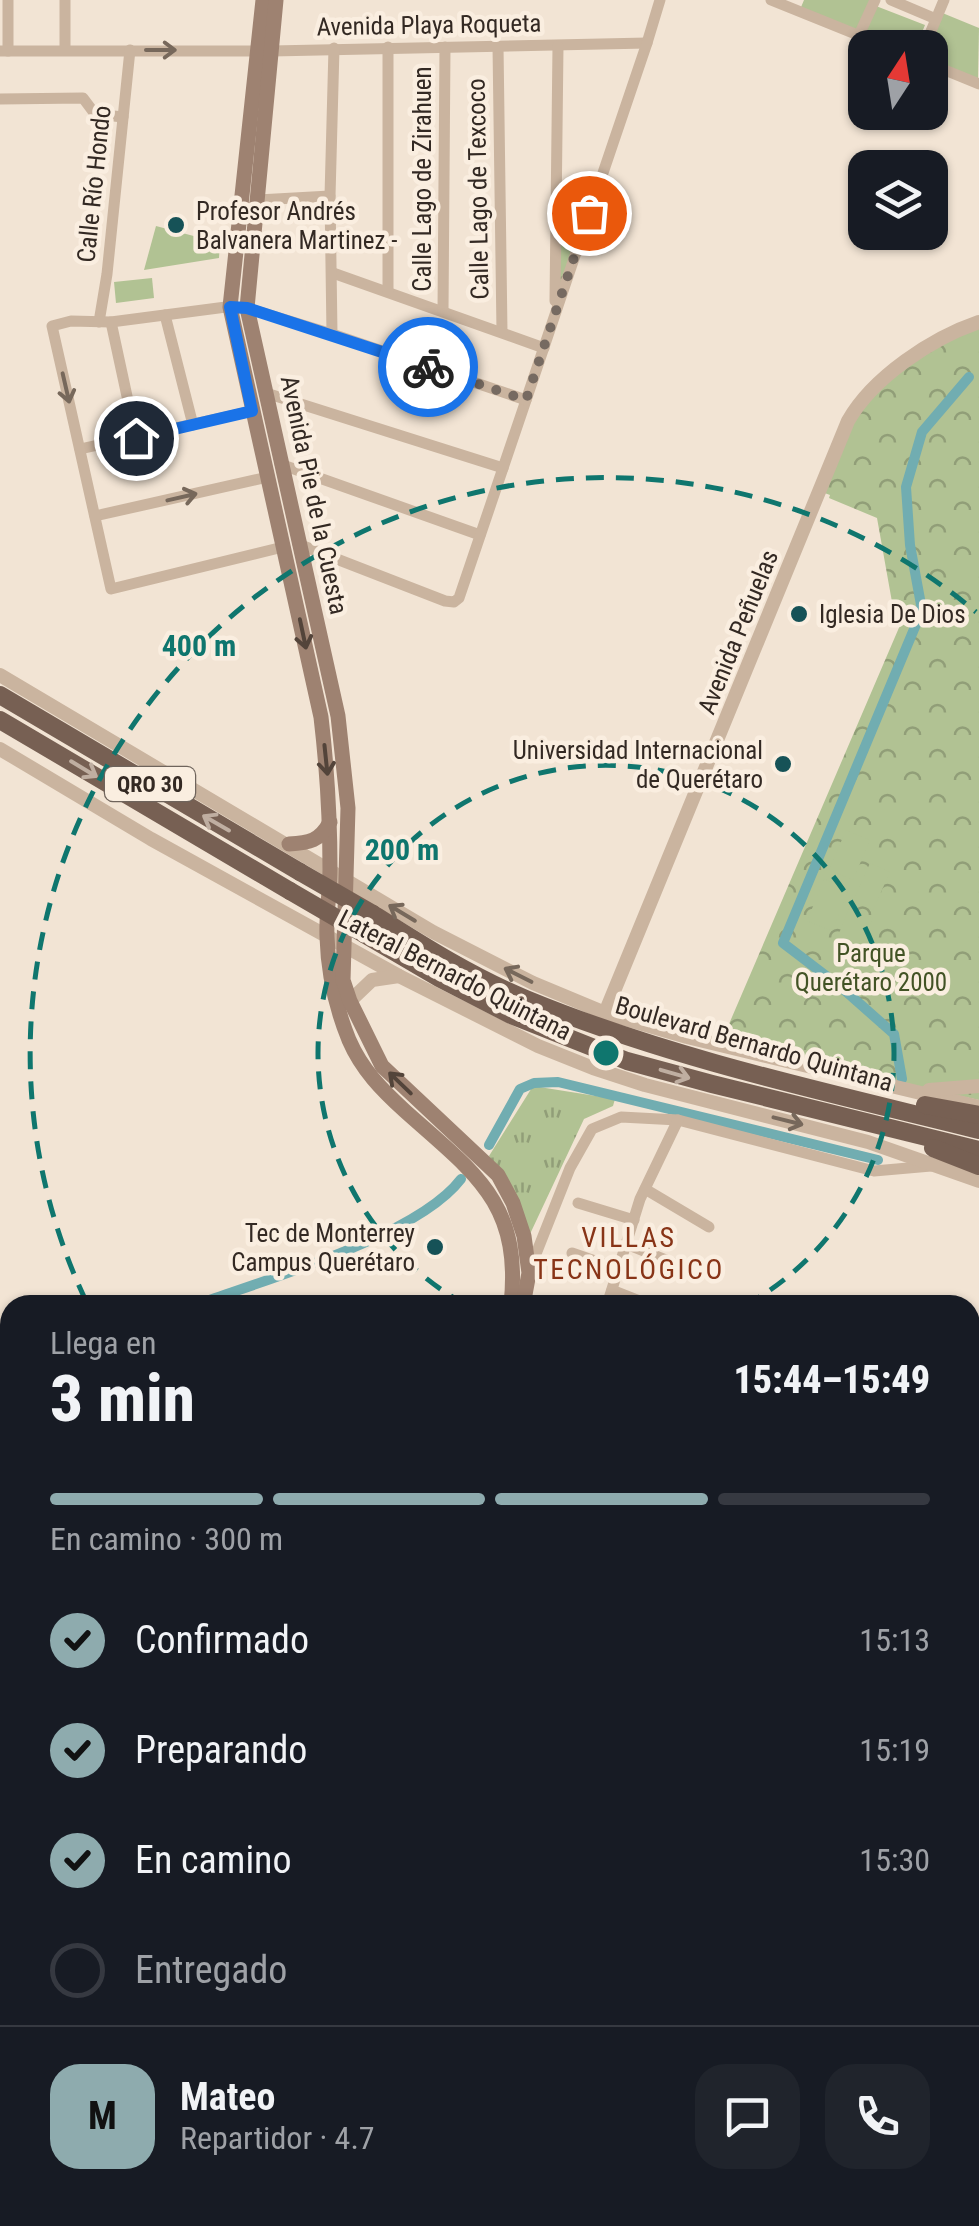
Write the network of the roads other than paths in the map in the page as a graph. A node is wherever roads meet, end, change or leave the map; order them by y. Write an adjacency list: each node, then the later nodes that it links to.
1 (8, 0): 24 (street)
2 (65, 0): 21 (street)
3 (263, 0): 23 (main road, Avenida Pie de la Cuesta)
4 (276, 0): 23 (main road, Avenida Pie de la Cuesta)
5 (660, 0): 15 (street)
6 (771, 0): 10 (street)
7 (875, 0): 13 (street)
8 (891, 0): 11 (street)
9 (944, 0): 11 (street)
10 (800, 6): 12 (street)
11 (936, 19): 14 (street)
12 (849, 30)
13 (861, 30)
14 (931, 30)
15 (647, 44): 17 (street, Avenida Playa Roqueta); 36 (street)
16 (498, 46): 17 (street, Avenida Playa Roqueta); 19 (street, Avenida Playa Roqueta); 39 (street, Calle Lago de Texcoco)
17 (558, 46): 36 (street)
18 (388, 47): 19 (street, Avenida Playa Roqueta); 20 (street, Avenida Playa Roqueta); 32 (street)
19 (445, 47): 34 (street, Calle Lago de Zirahuen)
20 (334, 48): 23 (street, Avenida Playa Roqueta); 29 (street)
21 (65, 50): 22 (street, Avenida Playa Roqueta); 24 (street, Avenida Playa Roqueta)
22 (130, 50): 23 (street, Avenida Playa Roqueta, one-way to 23); 28 (street, Calle Río Hondo)
23 (265, 50): 30 (main road, Avenida Pie de la Cuesta); 33 (main road, Avenida Pie de la Cuesta)
24 (4, 51)
25 (948, 71): 26 (street)
26 (978, 82)
27 (0, 100): 28 (street)
28 (124, 117): 37 (street, Calle Río Hondo)
29 (330, 196): 30 (street); 31 (street)
30 (258, 200): 33 (main road, Avenida Pie de la Cuesta)
31 (333, 273): 32 (street); 40 (street)
32 (388, 291): 34 (street)
33 (238, 307): 35 (street); 40 (street); 42 (main road, Avenida Pie de la Cuesta); 44 (main road, Avenida Pie de la Cuesta)
34 (444, 311): 39 (street)
35 (165, 314): 37 (street); 45 (street)
36 (554, 314): 41 (street)
37 (105, 322): 46 (street); 47 (street, one-way to 47)
38 (979, 322): 71 (street, Avenida Peñuelas)
39 (502, 332): 41 (street)
40 (332, 334): 43 (street)
41 (544, 348): 43 (street)
42 (266, 393): 48 (main road, Avenida Pie de la Cuesta); 49 (street)
43 (526, 400): 49 (street)
44 (252, 411): 45 (street); 50 (main road, Avenida Pie de la Cuesta)
45 (192, 424): 46 (street)
46 (136, 438): 47 (street)
47 (80, 449): 51 (street)
48 (280, 464): 52 (street); 53 (main road, Avenida Pie de la Cuesta)
49 (503, 468): 52 (street)
50 (268, 477): 51 (street, one-way to 50); 53 (main road, Avenida Pie de la Cuesta)
51 (95, 516): 53 (street)
52 (480, 535): 53 (street)
53 (291, 546): 58 (main road, Avenida Pie de la Cuesta, one-way to 58); 62 (main road, Avenida Pie de la Cuesta)
54 (0, 674): 59 (street, Lateral Bernardo Quintana)
55 (0, 696): 60 (main road, Boulevard Bernardo Quintana / QRO 30, one-way to 55)
56 (0, 720): 78 (main road, Boulevard Bernardo Quintana / QRO 30, one-way to 78, bridge)
57 (0, 749): 64 (street, Lateral Bernardo Quintana)
58 (330, 822): 59 (main road); 61 (main road, Avenida Pie de la Cuesta)
59 (289, 844): 60 (street, Lateral Bernardo Quintana)
60 (304, 864): 61 (street, Lateral Bernardo Quintana); 64 (street); 73 (main road, Boulevard Bernardo Quintana / QRO 30, bridge)
61 (330, 871): 62 (street, Lateral Bernardo Quintana); 65 (main road, Avenida Pie de la Cuesta)
62 (348, 881): 63 (street, Lateral Bernardo Quintana); 66 (main road, Avenida Pie de la Cuesta)
63 (370, 894): 67 (street); 71 (street, Lateral Bernardo Quintana, one-way to 63)
64 (286, 914): 65 (street, Lateral Bernardo Quintana)
65 (326, 936): 66 (street, Lateral Bernardo Quintana); 69 (main road, Avenida Pie de la Cuesta)
66 (344, 945): 67 (street, Lateral Bernardo Quintana); 69 (main road, Avenida Pie de la Cuesta)
67 (378, 964): 68 (street, Lateral Bernardo Quintana)
68 (398, 976): 70 (street); 78 (street, Lateral Bernardo Quintana, one-way to 78)
69 (338, 979): 70 (main road); 94 (main road)
70 (350, 1001): 92 (main road, one-way to 70)
71 (605, 1013): 73 (street, Lateral Bernardo Quintana)
72 (979, 1086): 73 (street)
73 (900, 1098): 74 (street, Lateral Bernardo Quintana); 75 (main road); 77 (main road, Boulevard Bernardo Quintana / QRO 30)
74 (979, 1107)
75 (979, 1115)
76 (678, 1120): 81 (street); 84 (street); 92 (street)
77 (979, 1130)
78 (877, 1132): 79 (main road, Boulevard Bernardo Quintana / QRO 30)
79 (902, 1141): 80 (main road, Boulevard Bernardo Quintana / QRO 30); 81 (street); 82 (main road)
80 (979, 1150)
81 (931, 1166): 83 (street)
82 (979, 1166)
83 (979, 1181)
84 (645, 1189): 86 (street); 87 (street)
85 (578, 1203): 86 (street)
86 (634, 1220): 88 (street)
87 (709, 1227)
88 (626, 1244): 90 (street); 91 (street)
89 (572, 1253): 90 (street)
90 (618, 1270): 93 (street)
91 (688, 1270)
92 (528, 1272): 95 (main road)
93 (612, 1290): 96 (street); 97 (street)
94 (512, 1295)
95 (525, 1295)
96 (610, 1295)
97 (625, 1295)

